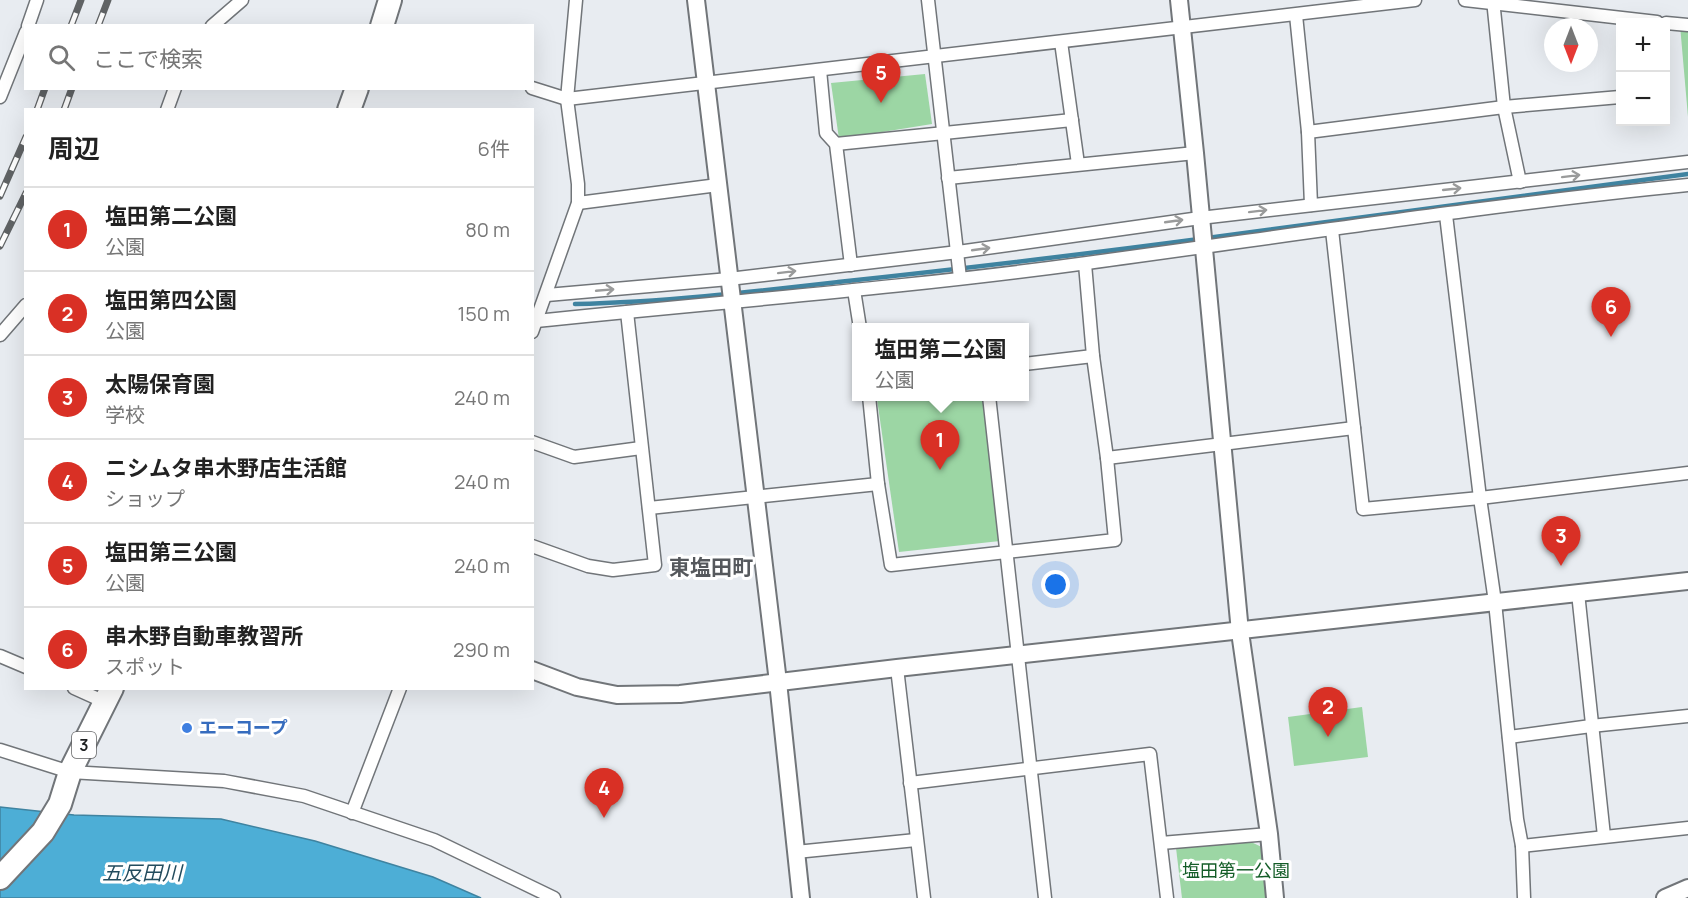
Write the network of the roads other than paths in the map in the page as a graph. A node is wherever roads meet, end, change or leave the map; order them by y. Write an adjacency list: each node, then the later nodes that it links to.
1 (37, 0): 13 (street)
2 (242, 0): 14 (street)
3 (390, 0): 15 (highway)
4 (576, 0): 29 (street)
5 (696, 0): 23 (street)
6 (928, 0): 21 (street)
7 (1179, 0): 18 (street)
8 (1415, 0): 11 (street)
9 (1465, 0): 10 (street)
10 (1493, 1): 12 (street); 30 (street)
11 (1296, 15): 18 (street); 34 (street)
12 (1626, 18)
13 (29, 24)
14 (214, 24)
15 (383, 24)
16 (1670, 24): 17 (street)
17 (1688, 26)
18 (1181, 28): 20 (street); 37 (street)
19 (24, 37): 27 (street)
20 (1061, 42): 21 (street); 33 (street)
21 (934, 57): 22 (street); 35 (street)
22 (819, 70): 23 (street); 36 (street)
23 (706, 83): 29 (street); 42 (street)
24 (534, 89): 29 (street)
25 (174, 90): 31 (street)
26 (356, 90): 32 (highway)
27 (0, 97)
28 (1616, 97): 30 (street)
29 (567, 99): 44 (street)
30 (1504, 107): 34 (street); 41 (street)
31 (168, 108)
32 (350, 108)
33 (1072, 120): 35 (street); 39 (street)
34 (1308, 132): 45 (street)
35 (943, 133): 36 (street); 40 (street)
36 (836, 144): 52 (street)
37 (1195, 153): 39 (street); 47 (street)
38 (1688, 162): 41 (street, one-way to 38)
39 (1078, 165): 40 (street)
40 (948, 178): 50 (street)
41 (1520, 182): 45 (street, one-way to 41)
42 (718, 185): 44 (street); 54 (street)
43 (1688, 185): 46 (street)
44 (578, 203): 56 (street)
45 (1311, 205): 47 (street, one-way to 45)
46 (1446, 215): 48 (street); 75 (street)
47 (1200, 218): 49 (street); 50 (street, one-way to 47)
48 (1332, 230): 49 (street); 67 (street)
49 (1204, 246): 51 (street); 69 (street)
50 (958, 252): 52 (street); 53 (street)
51 (1086, 264): 53 (street); 63 (street)
52 (850, 265): 54 (street, one-way to 52)
53 (960, 278): 55 (street)
54 (729, 279): 56 (street, one-way to 54); 57 (street)
55 (854, 290): 57 (street); 60 (street)
56 (547, 295): 61 (street)
57 (733, 303): 59 (street); 74 (street)
58 (24, 307): 62 (street)
59 (627, 312): 61 (street); 70 (street)
60 (859, 323)
61 (534, 327)
62 (0, 335)
63 (1093, 356): 64 (street); 71 (street)
64 (1029, 363)
65 (870, 401): 73 (street)
66 (989, 401): 78 (street)
67 (1354, 428): 69 (street); 75 (street)
68 (534, 443): 70 (street)
69 (1221, 444): 71 (street); 82 (street)
70 (641, 448): 76 (street)
71 (1107, 458): 78 (street)
72 (1688, 473): 75 (street)
73 (878, 484): 74 (street); 78 (street)
74 (756, 497): 76 (street); 88 (street)
75 (1479, 498): 81 (street)
76 (649, 508): 77 (street)
77 (534, 547)
78 (1007, 553): 83 (street)
79 (1688, 581): 80 (street)
80 (1578, 593): 81 (street); 93 (street)
81 (1495, 602): 82 (street); 94 (street)
82 (1239, 632): 83 (street); 101 (street)
83 (1019, 654): 86 (street); 96 (street)
84 (0, 656): 85 (street)
85 (24, 666)
86 (897, 668): 88 (street); 98 (street)
87 (534, 671): 88 (street)
88 (778, 682): 106 (street)
89 (84, 690): 91 (street)
90 (399, 690): 99 (street)
91 (108, 695): 97 (highway, 3)
92 (1688, 716): 93 (street)
93 (1591, 726): 94 (street); 102 (street)
94 (1509, 737): 105 (street)
95 (0, 750): 97 (street)
96 (1030, 767): 98 (street); 104 (street); 112 (street)
97 (70, 772): 99 (street); 107 (highway, 3)
98 (910, 783): 103 (street)
99 (352, 813): 109 (street)
100 (1688, 828): 102 (street)
101 (1269, 834): 104 (street); 114 (street)
102 (1604, 836): 105 (street)
103 (916, 840): 106 (street); 111 (street)
104 (1161, 843): 113 (street)
105 (1522, 846): 115 (street)
106 (796, 852): 110 (street)
107 (0, 878)
108 (1688, 888): 116 (street)
109 (554, 898)
110 (801, 898)
111 (924, 898)
112 (1045, 898)
113 (1167, 898)
114 (1275, 898)
115 (1524, 898)
116 (1665, 898)

